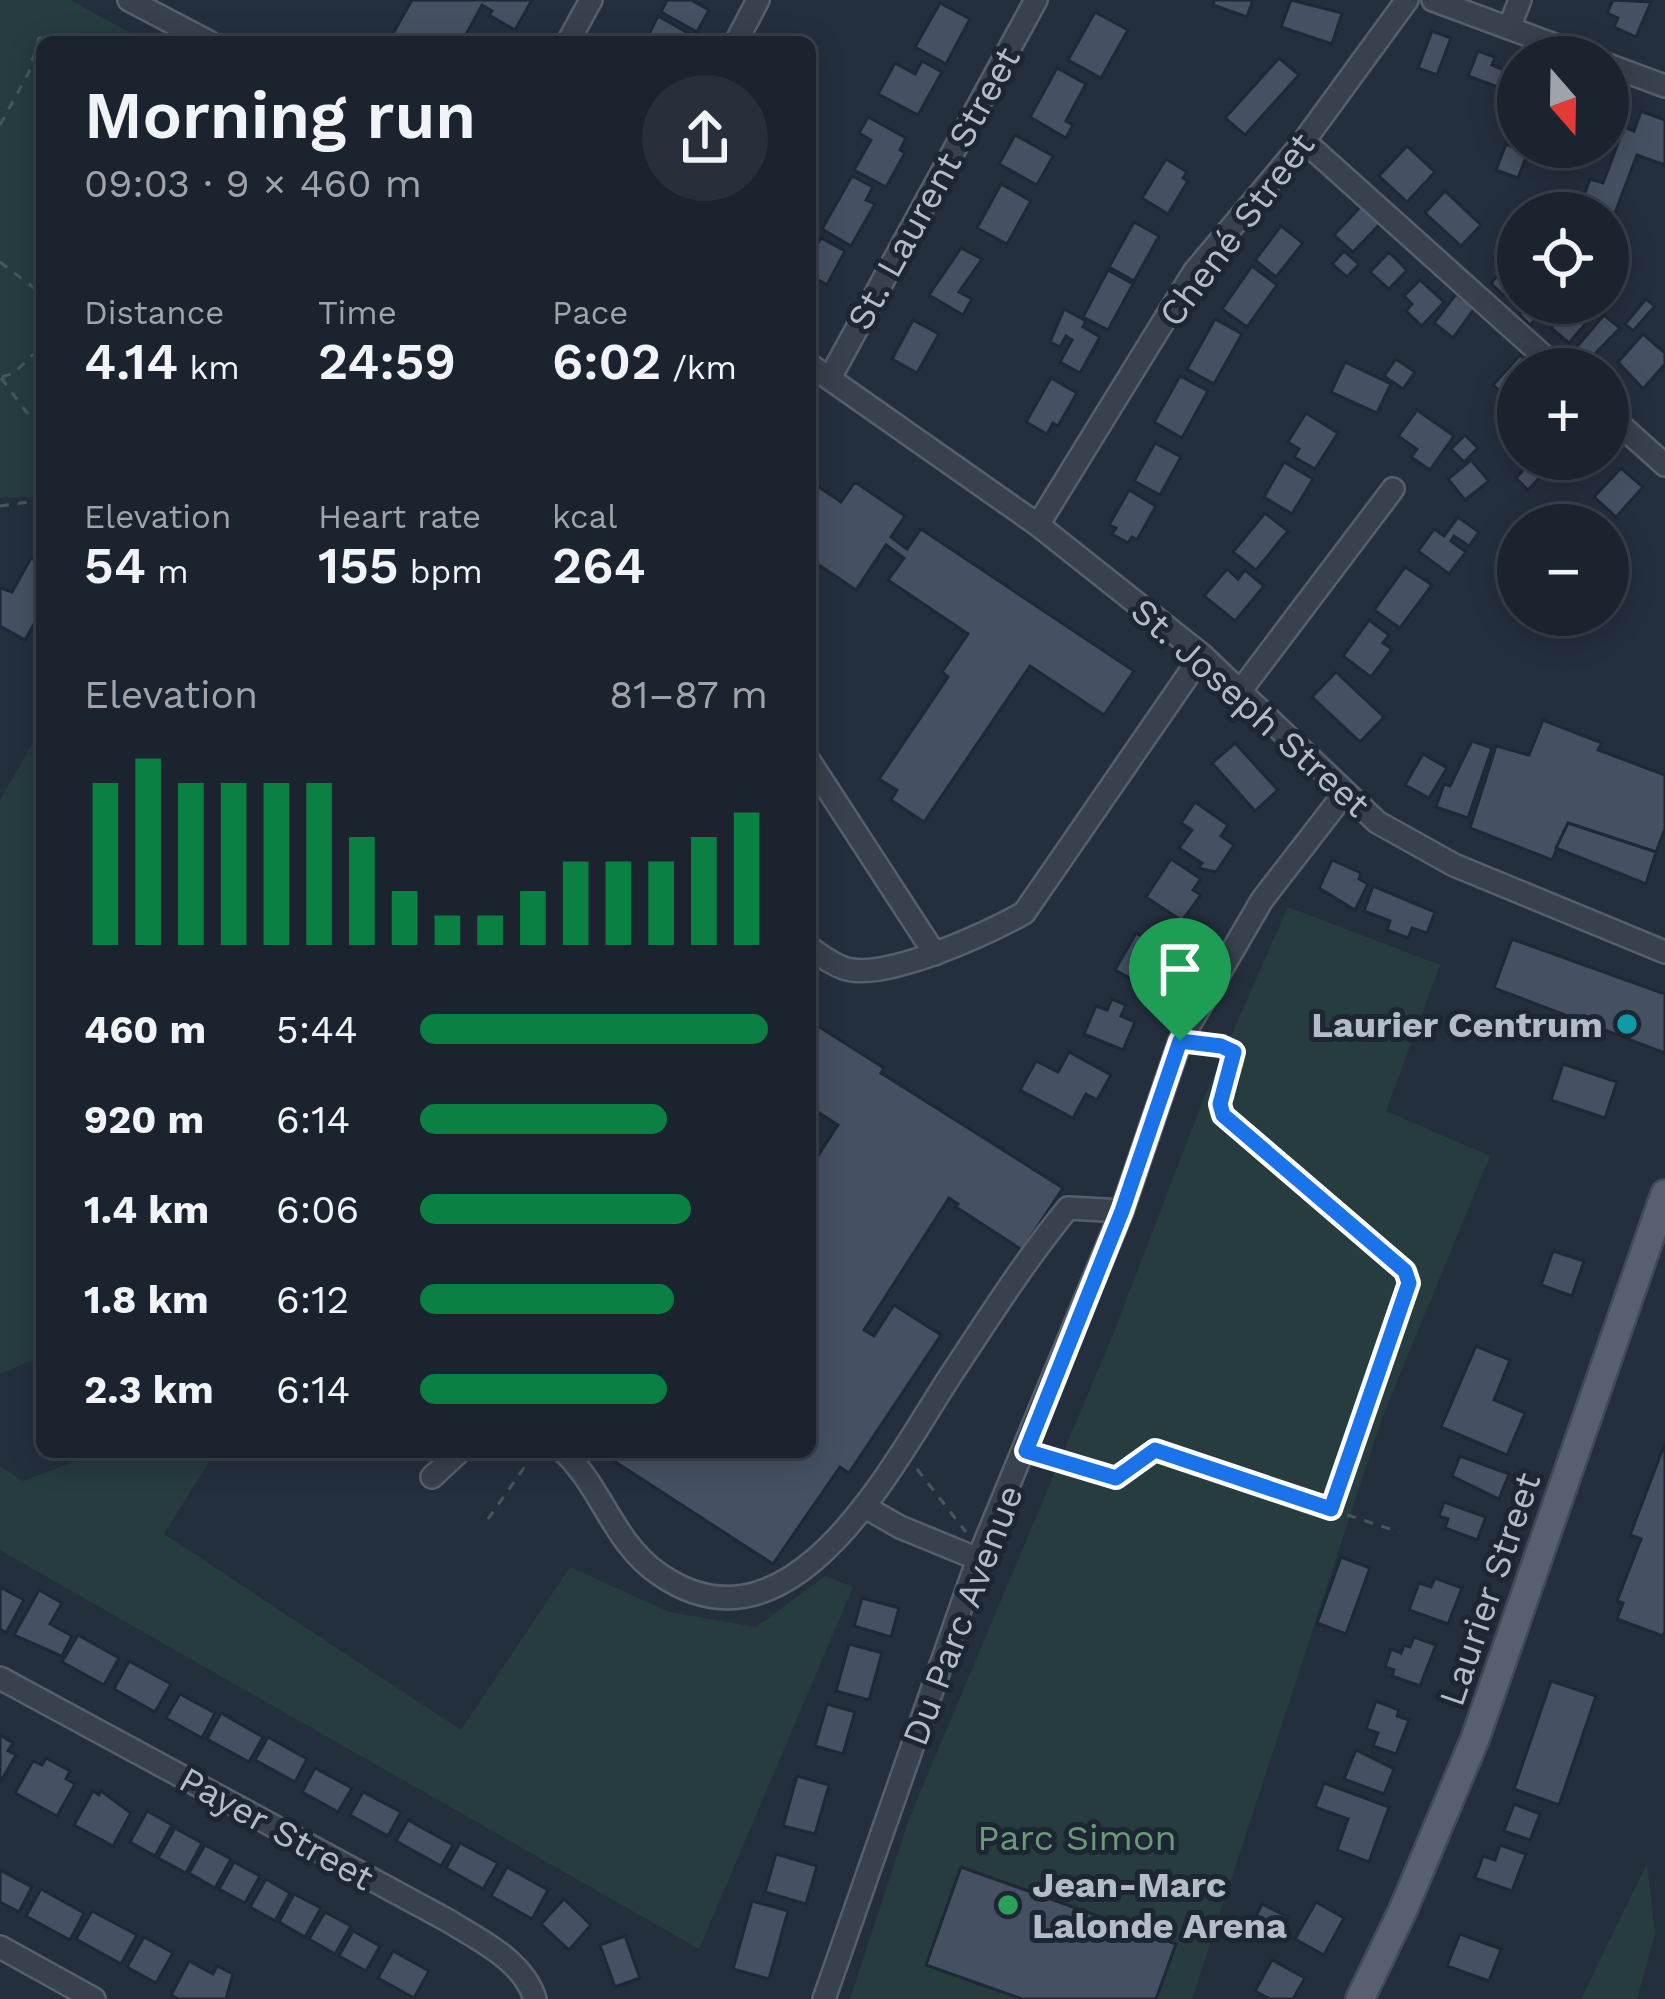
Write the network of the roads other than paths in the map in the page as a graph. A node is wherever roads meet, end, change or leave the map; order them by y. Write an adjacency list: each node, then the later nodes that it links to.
1 (129, 0): 9 (street)
2 (591, 0): 10 (street)
3 (758, 0): 11 (street)
4 (1036, 0): 18 (street, St. Laurent Street)
5 (1407, 0): 15 (street, Chené Street)
6 (1433, 0): 8 (street)
7 (1520, 0): 8 (street)
8 (1509, 28): 12 (street)
9 (198, 36)
10 (571, 36)
11 (739, 36)
12 (1531, 36)
13 (1629, 73): 14 (street)
14 (1665, 86)
15 (1304, 140): 16 (street); 22 (street, Chené Street)
16 (1535, 348)
17 (816, 367): 18 (street, St. Joseph Street)
18 (831, 376): 22 (street, St. Joseph Street)
19 (1629, 433): 20 (street)
20 (1665, 465)
21 (1393, 489): 24 (street)
22 (1038, 525): 23 (street, St. Joseph Street)
23 (1202, 655): 24 (street, St. Joseph Street); 29 (street)
24 (1241, 690): 26 (street, St. Joseph Street)
25 (816, 771): 29 (street)
26 (1344, 794): 28 (street, St. Joseph Street); 31 (street, Du Parc Avenue)
27 (816, 951): 29 (street)
28 (1665, 952)
29 (935, 954)
30 (1665, 1194): 42 (main road, Laurier Street)
31 (1122, 1211): 35 (street); 36 (street, Du Parc Avenue)
32 (452, 1458): 34 (street)
33 (568, 1458): 35 (street)
34 (431, 1477)
35 (865, 1507): 36 (street)
36 (975, 1549): 41 (street, Du Parc Avenue)
37 (0, 1678): 40 (street, Payer Street)
38 (0, 1947): 39 (street)
39 (94, 1999)
40 (535, 1999)
41 (824, 1999)
42 (1360, 1999)

